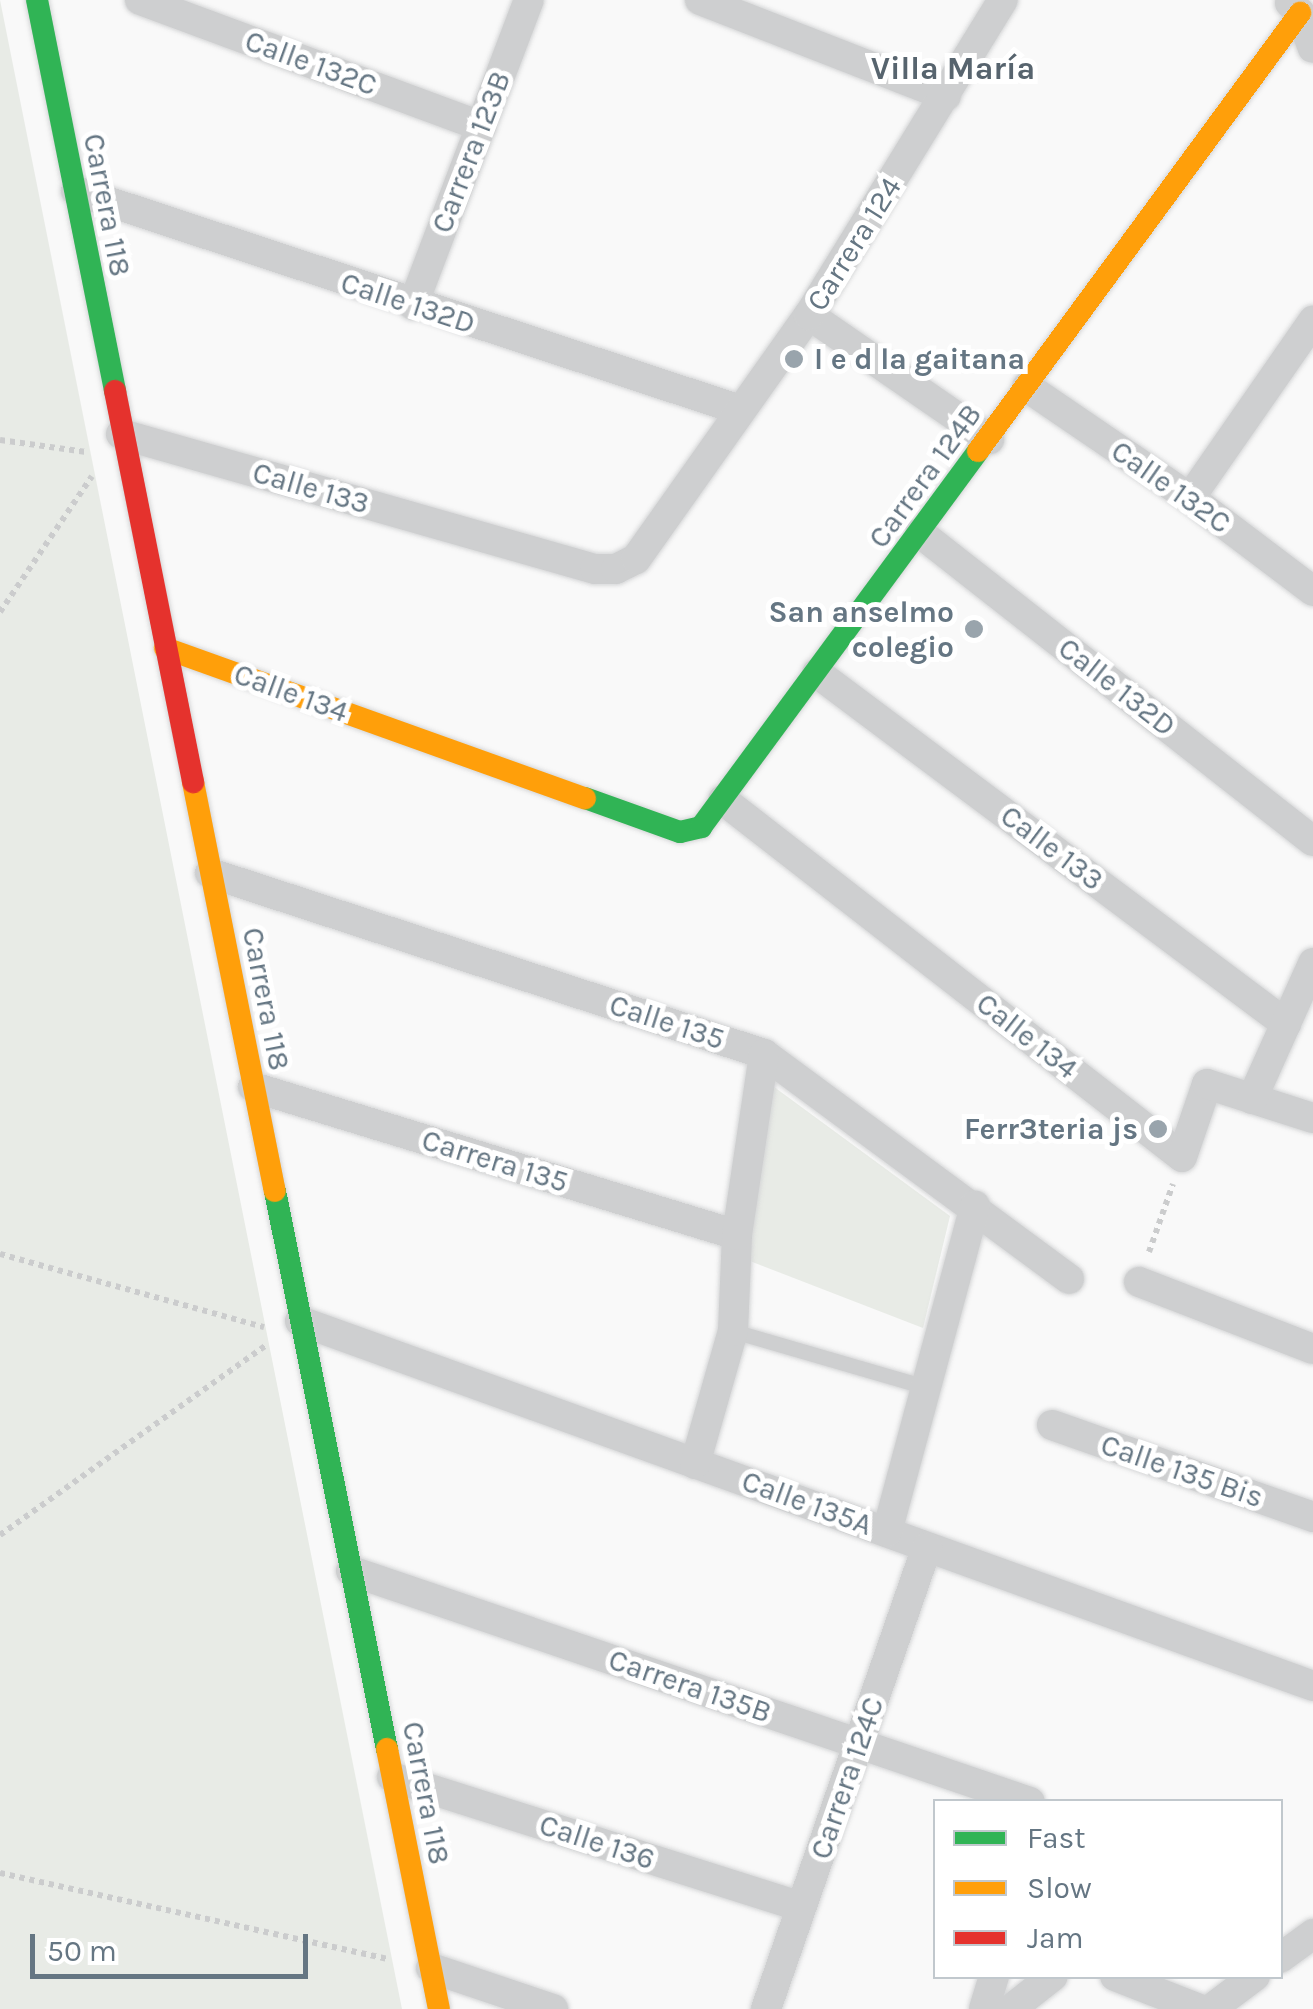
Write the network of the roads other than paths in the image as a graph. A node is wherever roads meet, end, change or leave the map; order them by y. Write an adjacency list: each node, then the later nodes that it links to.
1 (36, 0): 10 (street, Carrera 118)
2 (140, 0): 9 (street, Calle 132C)
3 (529, 0): 9 (street, Carrera 123B)
4 (700, 0): 8 (street)
5 (1002, 0): 8 (street, Carrera 124)
6 (1294, 6): 7 (street); 14 (street, Carrera 124B)
7 (1313, 48)
8 (946, 96): 12 (street, Carrera 124)
9 (481, 126): 11 (street, Carrera 123B)
10 (76, 190): 11 (street, Calle 132D); 17 (street, Carrera 118)
11 (412, 305): 15 (street, Calle 132D)
12 (810, 314): 15 (street, Carrera 124); 16 (street)
13 (1313, 320): 18 (street)
14 (1028, 387): 16 (street, Carrera 124B); 18 (street, Calle 132C)
15 (740, 410): 20 (street, Carrera 124)
16 (989, 439): 19 (street, Carrera 124B)
17 (114, 444): 20 (street, Calle 133); 22 (street, Carrera 118)
18 (1190, 498): 21 (street, Calle 132C)
19 (920, 533): 23 (street, Carrera 124B); 26 (street, Calle 132D)
20 (616, 569)
21 (1313, 591)
22 (164, 648): 25 (street, Calle 134); 27 (street, Carrera 118)
23 (817, 672): 24 (street, Carrera 124B); 29 (street, Calle 133)
24 (723, 800): 25 (street, Carrera 124B); 32 (street, Calle 134)
25 (701, 828)
26 (1313, 840)
27 (210, 874): 30 (street, Calle 135); 31 (street, Carrera 118)
28 (1313, 962): 29 (street)
29 (1286, 1024): 32 (street)
30 (764, 1054): 34 (street, Calle 135); 35 (street)
31 (253, 1088): 35 (street, Carrera 135); 38 (street, Carrera 118)
32 (1252, 1099): 33 (street)
33 (1313, 1118)
34 (975, 1206): 36 (street, Calle 135); 41 (street)
35 (736, 1235): 39 (street)
36 (1069, 1279)
37 (1139, 1282): 40 (street)
38 (293, 1327): 43 (street, Calle 135A); 47 (street, Carrera 118)
39 (733, 1331): 41 (lane); 43 (street)
40 (1313, 1349)
41 (926, 1386): 45 (street)
42 (1052, 1424): 44 (street, Calle 135 Bis)
43 (695, 1464): 45 (street, Calle 135A)
44 (1313, 1517)
45 (886, 1532): 46 (street, Calle 135A)
46 (927, 1546): 48 (street, Calle 135A); 49 (street, Carrera 124C)
47 (350, 1571): 49 (street, Carrera 135B); 50 (street, Carrera 118)
48 (1313, 1686)
49 (859, 1744): 51 (street, Carrera 135B); 52 (street, Carrera 124C)
50 (392, 1777): 52 (street, Calle 136); 56 (street, Carrera 118)
51 (1021, 1799)
52 (802, 1907): 64 (street, Carrera 124C)
53 (1313, 1934): 54 (street)
54 (1283, 1956)
55 (1283, 1959): 57 (street)
56 (430, 1968): 62 (street, Carrera 118); 63 (street)
57 (1313, 1970)
58 (993, 1979): 65 (street)
59 (1049, 1979): 66 (street)
60 (1123, 1979): 67 (street)
61 (1251, 1979): 68 (street)
62 (439, 2009)
63 (553, 2009)
64 (766, 2009)
65 (984, 2009)
66 (1011, 2009)
67 (1199, 2009)
68 (1211, 2009)

